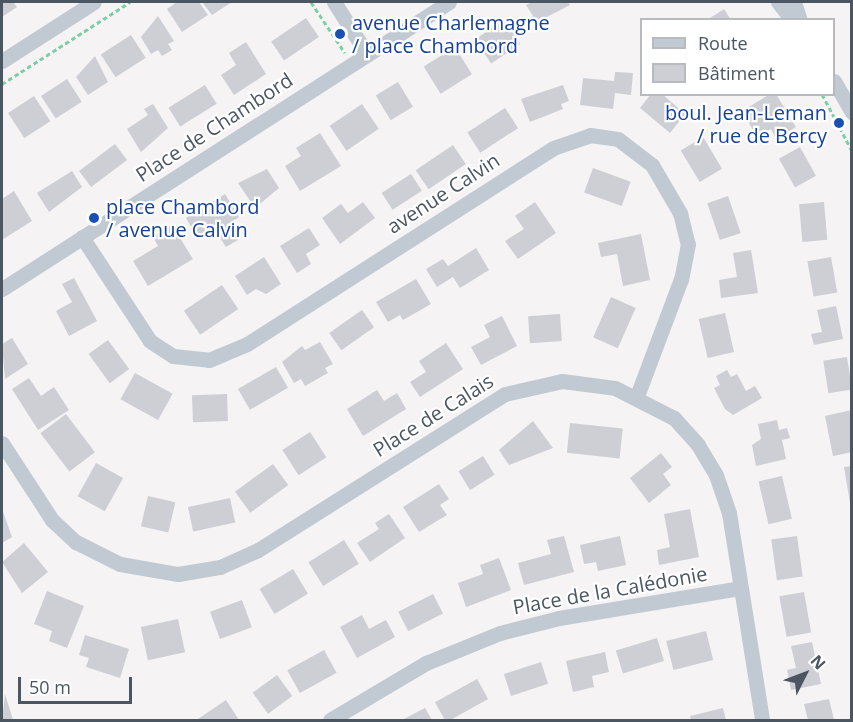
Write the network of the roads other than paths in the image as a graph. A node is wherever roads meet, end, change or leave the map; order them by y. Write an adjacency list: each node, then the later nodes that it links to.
1 (94, 2): 9 (street)
2 (334, 2): 8 (street)
3 (450, 2): 8 (street, Place de Chambord)
4 (778, 2): 6 (street)
5 (794, 2): 7 (street)
6 (790, 18)
7 (799, 18)
8 (367, 54): 12 (street, Place de Chambord)
9 (2, 61)
10 (835, 83): 11 (street)
11 (852, 111)
12 (82, 237): 13 (street, Place de Chambord); 14 (street, avenue Calvin)
13 (2, 289)
14 (637, 396): 15 (street, Place de Calais); 16 (street, Place de Calais)
15 (2, 443)
16 (740, 588): 17 (street, Place de la Calédonie); 18 (street, Place de Calais)
17 (330, 720)
18 (762, 720)

